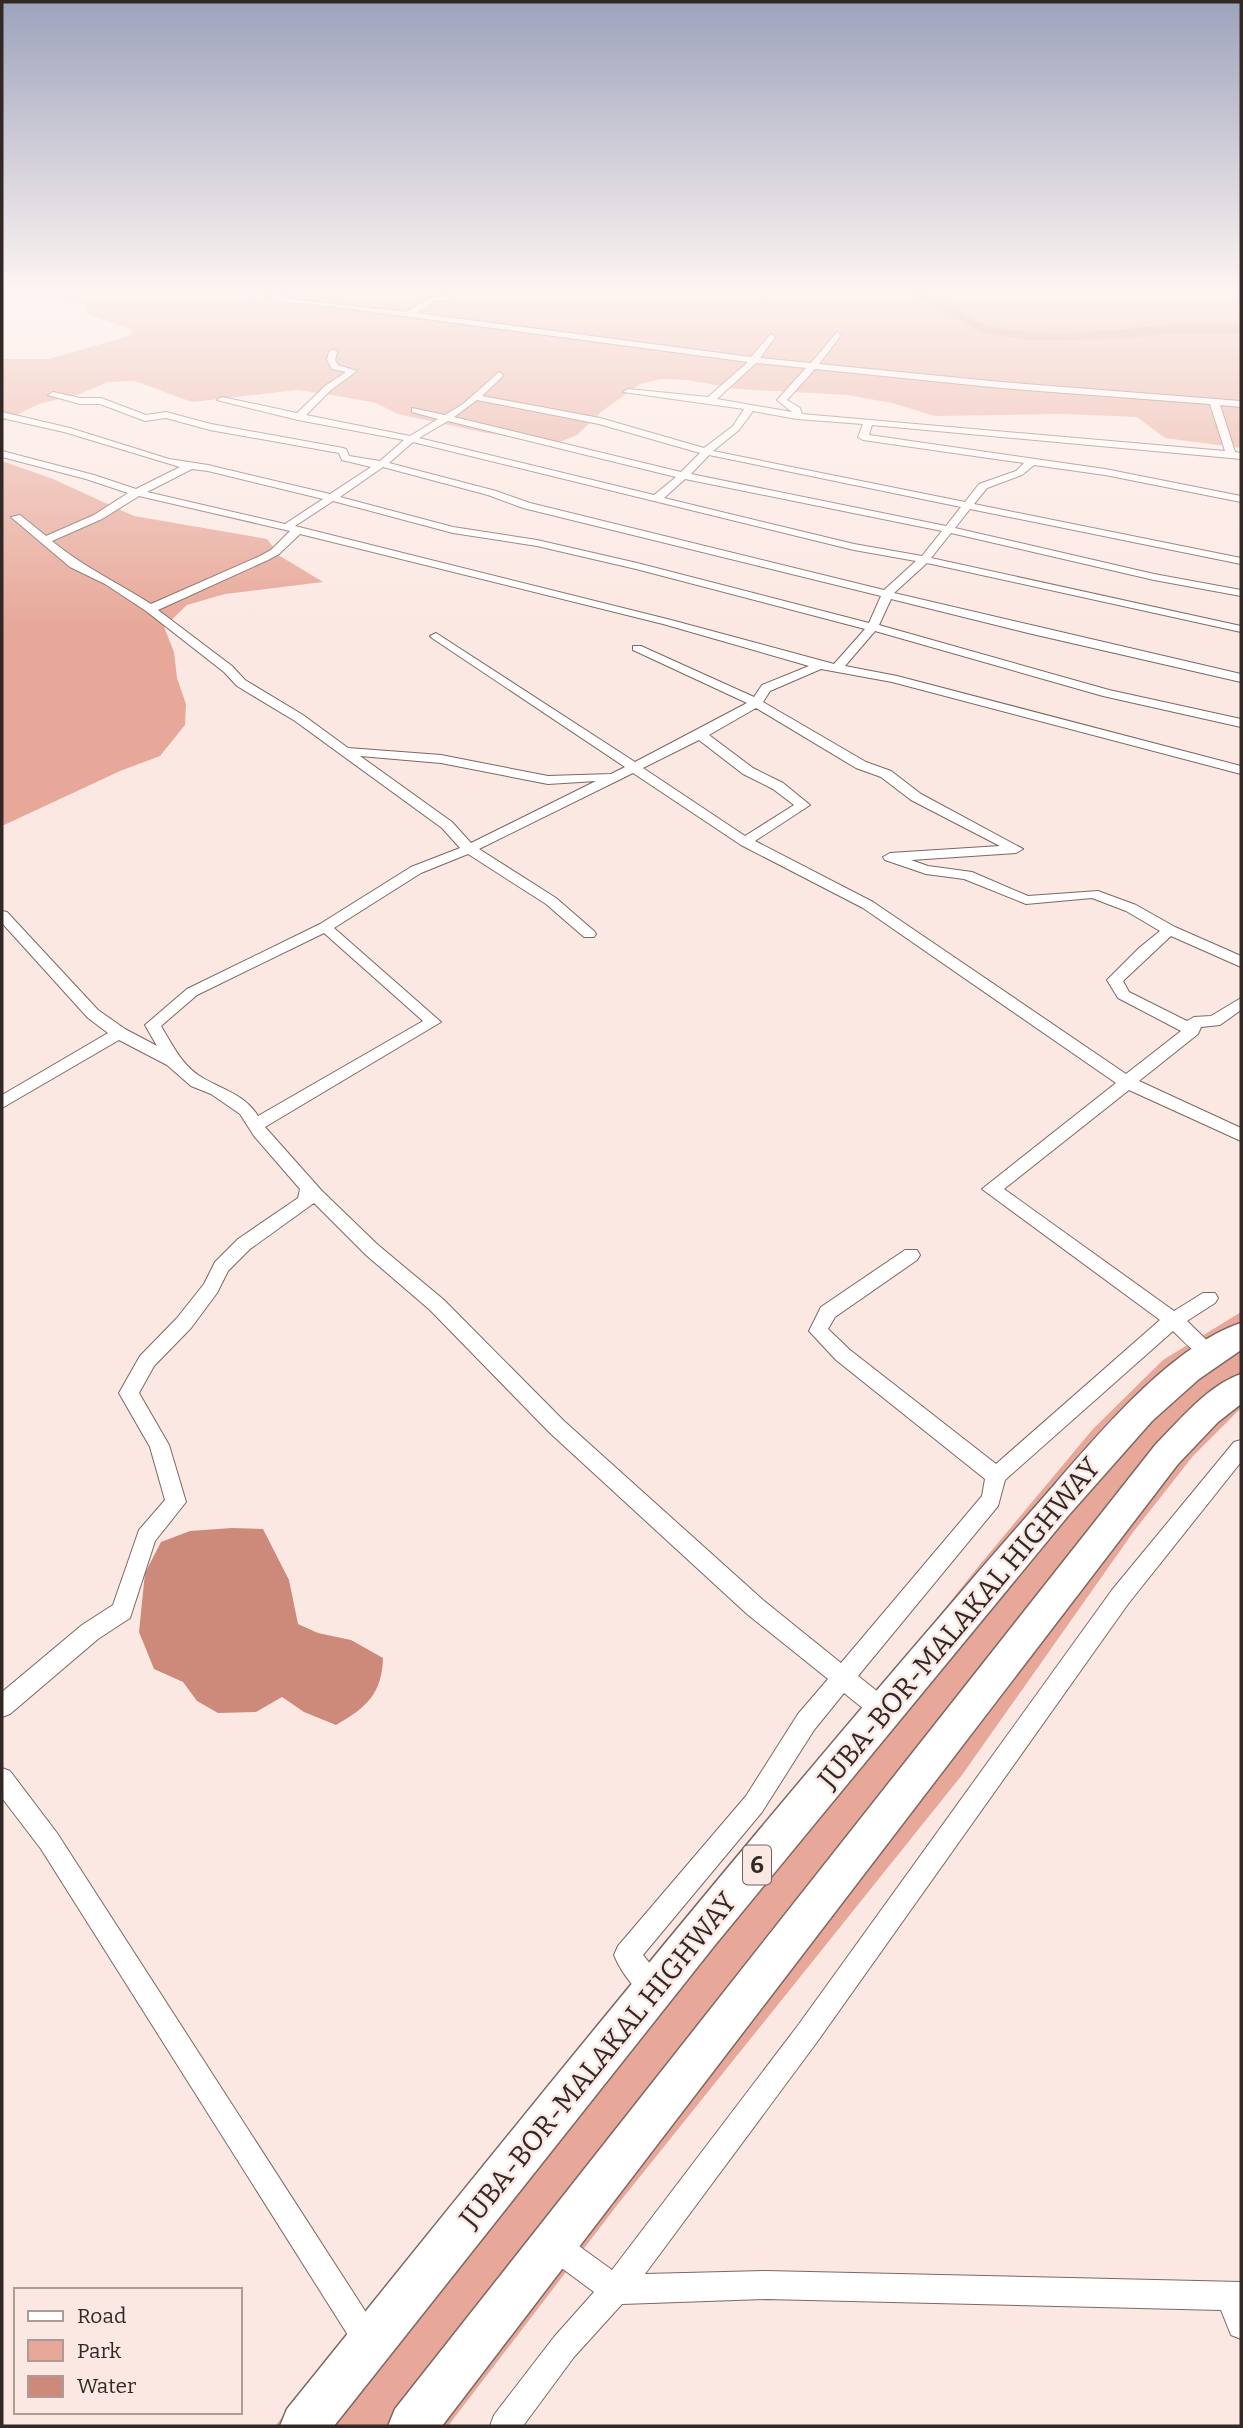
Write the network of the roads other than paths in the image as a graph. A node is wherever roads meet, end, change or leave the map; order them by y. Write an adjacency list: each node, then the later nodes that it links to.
1 (105, 402): 22 (street)
2 (232, 402): 15 (street)
3 (313, 402): 15 (street)
4 (468, 402): 17 (street)
5 (503, 402): 18 (street)
6 (726, 402): 11 (street)
7 (785, 402): 14 (street)
8 (1214, 402): 20 (street)
9 (1218, 402): 10 (street)
10 (1241, 404)
11 (751, 406): 14 (street); 18 (street)
12 (415, 410): 31 (street)
13 (2, 415): 23 (street)
14 (797, 415): 16 (street)
15 (298, 417): 17 (street)
16 (869, 421): 20 (street); 21 (street)
17 (411, 439): 22 (street); 26 (street)
18 (706, 452): 26 (street); 28 (street)
19 (2, 454): 24 (street)
20 (1236, 456)
21 (1032, 461): 27 (street); 28 (street)
22 (382, 464): 25 (street); 35 (street)
23 (191, 465): 24 (street); 25 (street)
24 (137, 493): 30 (street); 32 (street)
25 (333, 498): 30 (street); 38 (street)
26 (655, 499): 33 (street)
27 (1241, 499)
28 (967, 503): 31 (street); 34 (street)
29 (16, 517): 32 (street)
30 (292, 528): 37 (street); 42 (street)
31 (950, 529): 33 (street); 36 (street)
32 (46, 540): 37 (street)
33 (924, 560): 35 (street); 39 (street)
34 (1241, 561)
35 (888, 593): 38 (street); 44 (street)
36 (1241, 593)
37 (150, 609): 48 (street)
38 (873, 627): 43 (street); 46 (street)
39 (1241, 629)
40 (436, 636): 49 (street)
41 (637, 648): 45 (street)
42 (820, 665): 43 (street); 45 (street)
43 (837, 668): 50 (street)
44 (1241, 678)
45 (755, 704): 47 (street); 56 (street)
46 (1241, 723)
47 (700, 735): 49 (street); 52 (street)
48 (344, 751): 51 (street); 53 (street)
49 (632, 766): 51 (street); 52 (street)
50 (1241, 770)
51 (615, 777): 53 (street)
52 (746, 842): 63 (street)
53 (469, 849): 55 (street); 57 (street)
54 (2, 915): 61 (street)
55 (325, 927): 62 (street); 65 (street)
56 (1170, 930): 58 (street); 60 (street)
57 (589, 934)
58 (1241, 962)
59 (1241, 1003): 60 (street)
60 (1192, 1030): 63 (street)
61 (119, 1033): 62 (street); 64 (street)
62 (173, 1061): 65 (street)
63 (1126, 1082): 66 (street); 70 (street)
64 (2, 1102)
65 (256, 1125): 74 (street)
66 (1241, 1135)
67 (308, 1190): 75 (street)
68 (911, 1255): 73 (street)
69 (1209, 1298): 73 (street)
70 (1226, 1343): 76 (highway, JUBA-BOR-MALAKAL HIGHWAY / 6)
71 (1241, 1387): 79 (highway, JUBA-BOR-MALAKAL HIGHWAY)
72 (1241, 1448): 80 (street)
73 (996, 1476): 74 (street)
74 (842, 1679): 76 (street); 78 (street)
75 (2, 1706)
76 (883, 1710): 78 (highway, JUBA-BOR-MALAKAL HIGHWAY / 6)
77 (2, 1779): 83 (street)
78 (655, 1990): 83 (highway, JUBA-BOR-MALAKAL HIGHWAY / 6)
79 (554, 2245): 80 (street); 85 (highway, JUBA-BOR-MALAKAL HIGHWAY)
80 (615, 2290): 81 (street); 86 (street)
81 (1236, 2296): 82 (street)
82 (1241, 2325)
83 (369, 2344): 84 (highway, JUBA-BOR-MALAKAL HIGHWAY / 6)
84 (304, 2426)
85 (412, 2426)
86 (505, 2426)

